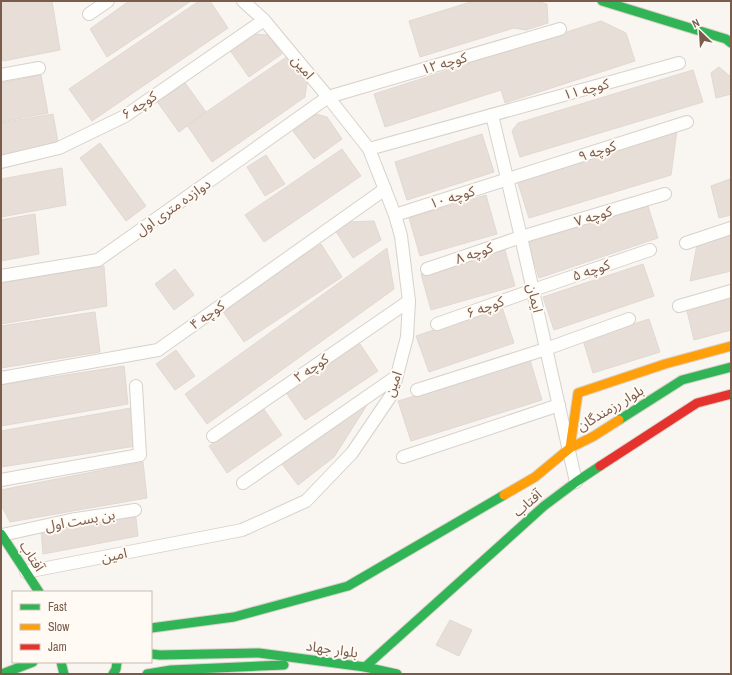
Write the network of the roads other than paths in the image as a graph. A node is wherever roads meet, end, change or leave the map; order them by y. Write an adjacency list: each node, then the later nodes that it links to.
1 (108, 1): 4 (street)
2 (244, 1): 5 (street, امین)
3 (602, 1): 7 (main road)
4 (90, 14)
5 (264, 20): 11 (street, امین); 15 (street, کوچه ۶)
6 (560, 29): 11 (street, کوچه ۱۲)
7 (731, 43)
8 (679, 63): 12 (street, کوچه ۱۱)
9 (39, 68): 10 (street)
10 (1, 75)
11 (328, 97): 14 (street, امین); 25 (street, دوازده متری اول)
12 (492, 115): 14 (street, کوچه ۱۱); 16 (street, ایمان)
13 (687, 122): 16 (street, کوچه ۹)
14 (368, 149): 17 (street, امین)
15 (1, 162)
16 (508, 179): 19 (street, کوچه ۱۰); 21 (street, ایمان)
17 (386, 189): 19 (street, امین); 36 (street, کوچه ۴)
18 (665, 194): 21 (street, کوچه ۷)
19 (396, 215): 28 (street, امین)
20 (731, 228): 22 (street)
21 (521, 237): 24 (street, کوچه ۸); 26 (street, ایمان)
22 (686, 243)
23 (650, 250): 26 (street, کوچه ۵)
24 (427, 269)
25 (1, 276)
26 (533, 290): 31 (street, کوچه ۶); 33 (street, ایمان)
27 (731, 291): 29 (street)
28 (409, 301): 35 (street, امین); 41 (street, کوچه ۲)
29 (679, 306)
30 (629, 319): 33 (street)
31 (437, 324)
32 (731, 346): 42 (main road, بلوار رزمندگان)
33 (546, 349): 38 (street); 40 (street, ایمان)
34 (731, 367): 42 (main road, بلوار رزمندگان)
35 (397, 376): 46 (street); 49 (street, امین)
36 (1, 378)
37 (136, 386): 44 (street)
38 (418, 390)
39 (731, 394): 45 (main road, آفتاب)
40 (560, 405): 42 (street, ایمان); 43 (street)
41 (213, 436)
42 (570, 448): 45 (street, ایمان); 51 (main road)
43 (403, 457)
44 (1, 480)
45 (576, 482): 56 (main road, آفتاب)
46 (243, 483)
47 (135, 510): 48 (street, بن بست اول)
48 (1, 535): 49 (main road, آفتاب)
49 (26, 572): 50 (main road, آفتاب)
50 (38, 591)
51 (152, 628)
52 (152, 654): 56 (main road, بلوار جهاد)
53 (30, 663): 57 (main road)
54 (61, 663): 58 (main road)
55 (117, 663): 59 (main road)
56 (363, 671): 60 (main road, بلوار جهاد); 61 (main road)
57 (2, 674)
58 (64, 674)
59 (113, 674)
60 (147, 674)
61 (397, 674)

